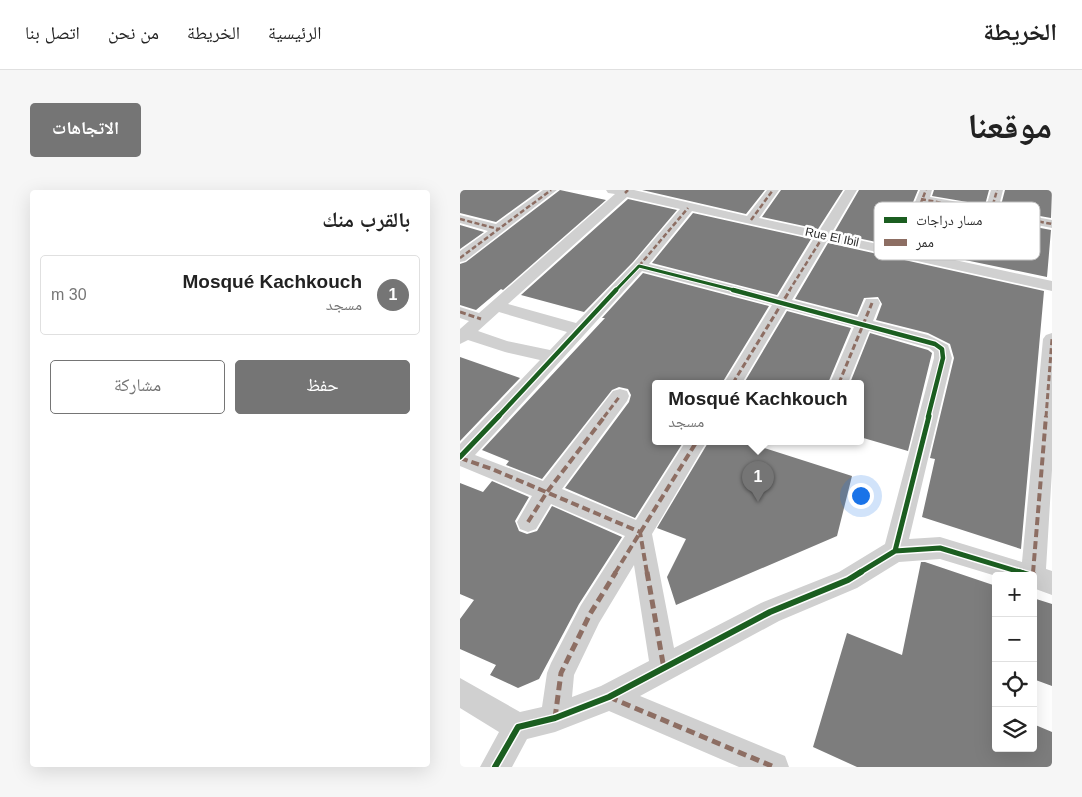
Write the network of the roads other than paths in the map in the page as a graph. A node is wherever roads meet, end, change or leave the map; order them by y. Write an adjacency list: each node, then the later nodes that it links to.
1 (551, 190): 10 (street)
2 (773, 190): 9 (street)
3 (852, 190): 11 (street)
4 (621, 191): 7 (street, Rue El Ibil); 19 (street)
5 (923, 194): 6 (street)
6 (953, 202)
7 (688, 208): 9 (street, Rue El Ibil); 15 (street)
8 (460, 219): 10 (street)
9 (751, 220): 11 (street, Rue El Ibil)
10 (498, 229): 13 (street)
11 (824, 235): 12 (street, Rue El Ibil); 18 (street)
12 (874, 247)
13 (460, 258)
14 (933, 260): 16 (street, Rue El Ibil)
15 (639, 266): 18 (street); 23 (street)
16 (1052, 286)
17 (872, 303): 22 (street)
18 (783, 304): 22 (street); 29 (street)
19 (496, 306): 21 (street); 24 (street)
20 (460, 312): 21 (street)
21 (481, 319): 25 (street)
22 (865, 323): 30 (street); 37 (street)
23 (579, 330): 24 (street); 27 (street)
24 (520, 332): 25 (street); 27 (street)
25 (462, 335)
26 (1052, 339): 28 (street)
27 (552, 358): 33 (street)
28 (1051, 371): 39 (street)
29 (735, 380)
30 (840, 380)
31 (620, 396): 34 (street)
32 (694, 445): 36 (street)
33 (460, 458): 34 (street)
34 (547, 492): 35 (street); 36 (street)
35 (528, 522)
36 (640, 532): 42 (street); 45 (street)
37 (894, 551): 38 (street); 42 (street)
38 (1020, 572)
39 (1033, 572)
40 (1037, 577): 41 (street)
41 (1052, 583)
42 (664, 669): 44 (street)
43 (460, 692): 46 (street)
44 (609, 697): 45 (street); 48 (street)
45 (555, 718): 46 (street)
46 (518, 727): 47 (street)
47 (495, 767)
48 (774, 767)

